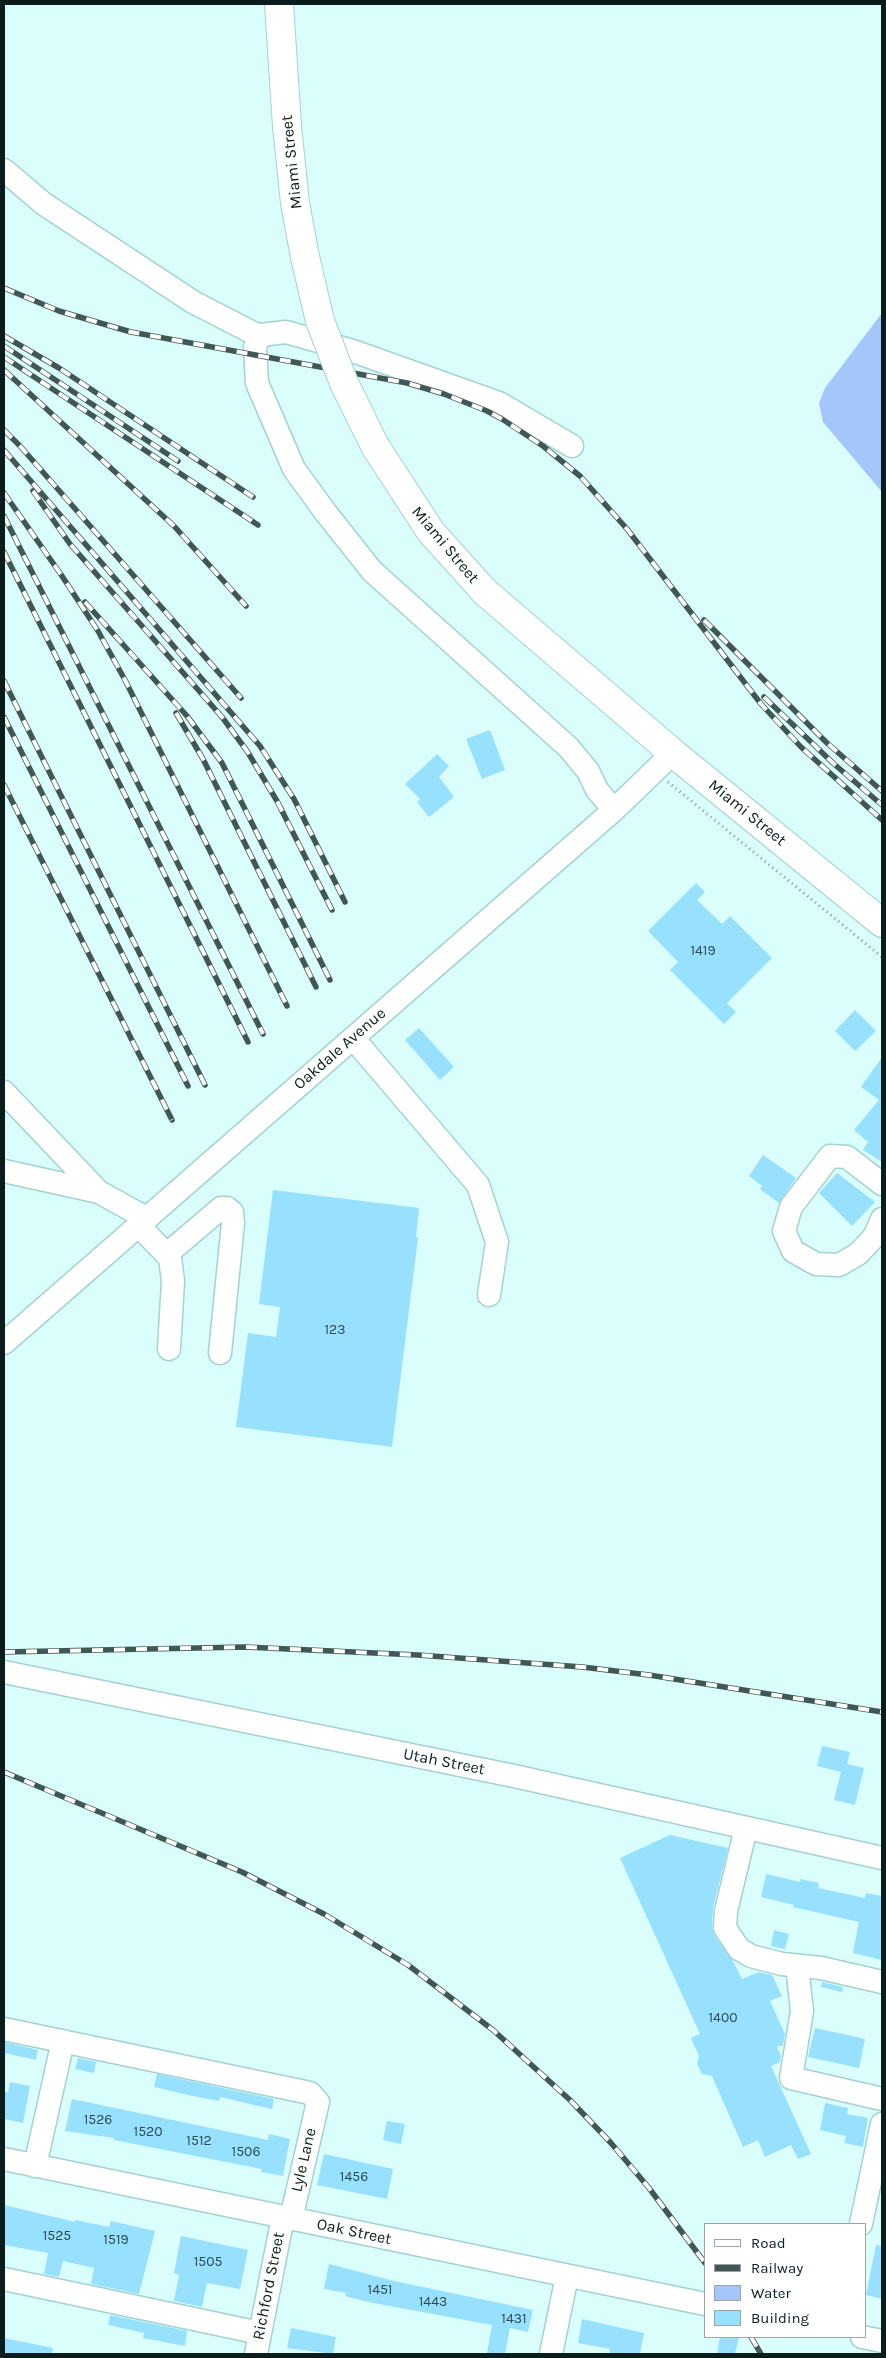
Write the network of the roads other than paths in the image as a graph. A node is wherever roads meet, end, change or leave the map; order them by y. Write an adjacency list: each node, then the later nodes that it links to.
1 (279, 4): 5 (main road, Miami Street, bridge)
2 (4, 170): 3 (street)
3 (259, 336): 4 (street); 6 (street)
4 (572, 446)
5 (664, 762): 6 (street, Oakdale Avenue); 7 (main road, Miami Street)
6 (614, 810): 8 (street, Oakdale Avenue)
7 (882, 923)
8 (353, 1038): 14 (street, Oakdale Avenue); 16 (street)
9 (4, 1092): 12 (street)
10 (4, 1171): 12 (street)
11 (882, 1184): 13 (street)
12 (99, 1192): 14 (street)
13 (882, 1219)
14 (142, 1222): 15 (street); 17 (street, Oakdale Avenue)
15 (167, 1254): 18 (street); 19 (street)
16 (489, 1295)
17 (4, 1343)
18 (168, 1349)
19 (220, 1353)
20 (4, 1672): 21 (street, Utah Street)
21 (746, 1828): 22 (street, Utah Street); 23 (street)
22 (882, 1858)
23 (797, 1966): 24 (street); 27 (street)
24 (882, 1982)
25 (4, 2029): 26 (street)
26 (63, 2041): 30 (street); 32 (street, Lyle Lane)
27 (882, 2098)
28 (882, 2124): 31 (street)
29 (4, 2160): 30 (street, Oak Street)
30 (35, 2166): 32 (street, Oak Street)
31 (869, 2215)
32 (287, 2218): 33 (street, Oak Street); 38 (street, Richford Street)
33 (568, 2276): 35 (street, Oak Street); 39 (street)
34 (4, 2279): 38 (street)
35 (704, 2304)
36 (866, 2338): 37 (street)
37 (882, 2341)
38 (258, 2343)
39 (551, 2354)

